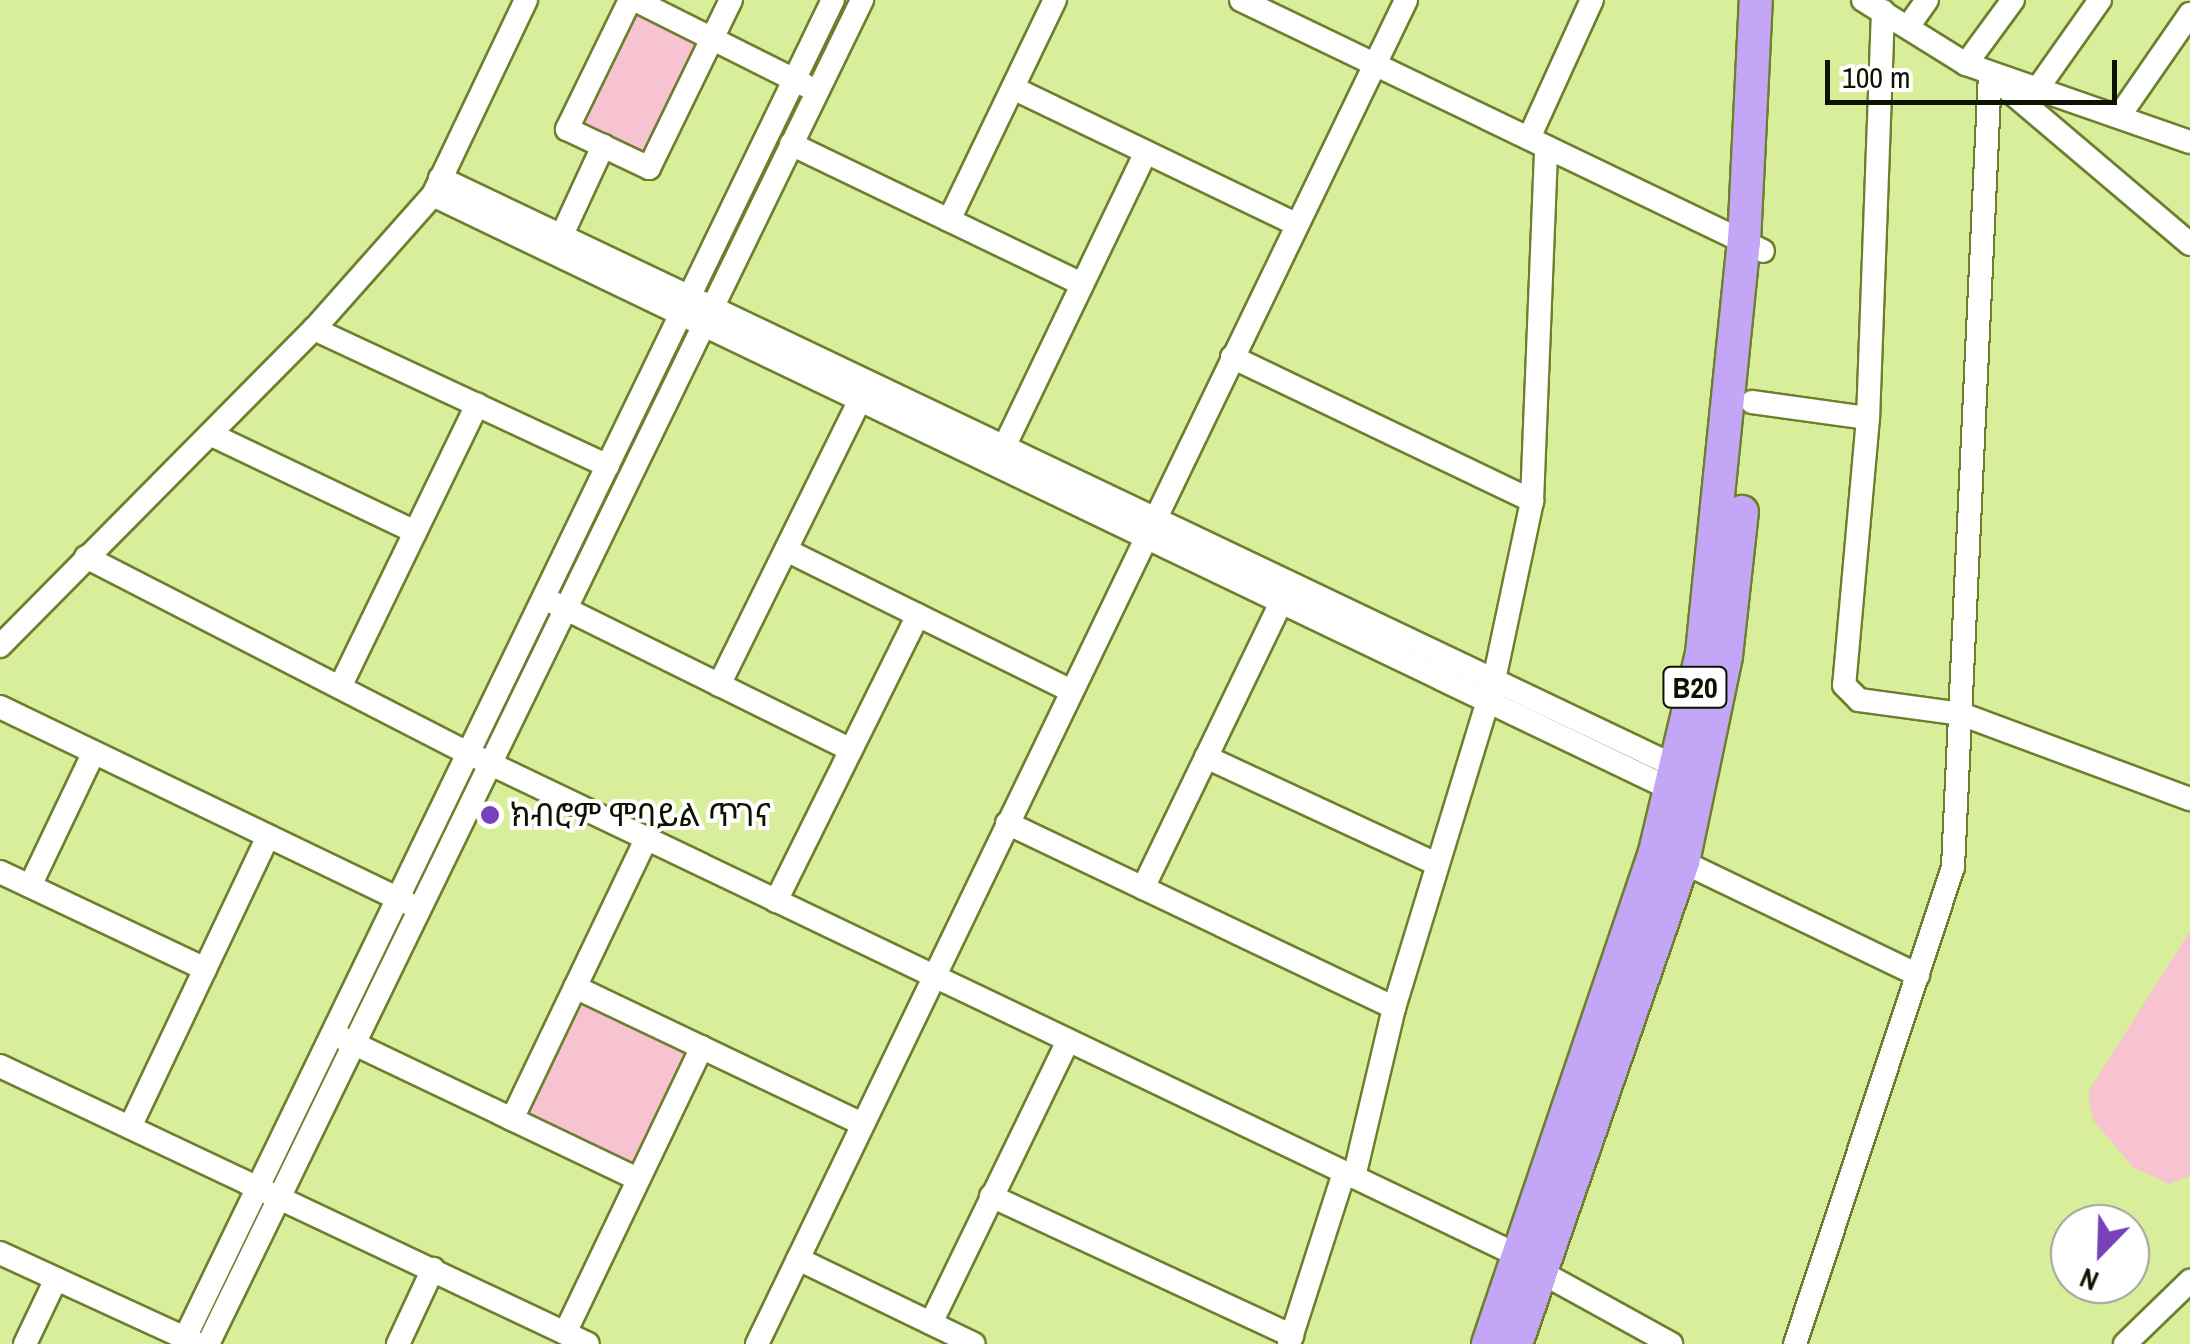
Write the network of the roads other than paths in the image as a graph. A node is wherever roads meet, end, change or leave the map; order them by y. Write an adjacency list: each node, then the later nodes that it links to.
1 (526, 0): 32 (street)
2 (632, 0): 18 (street); 30 (street)
3 (731, 0): 18 (street)
4 (832, 0): 22 (street)
5 (862, 0): 25 (street)
6 (1055, 0): 24 (street)
7 (1241, 0): 20 (street)
8 (1406, 0): 20 (street)
9 (1592, 0): 27 (street)
10 (1756, 0): 37 (highway, B20)
11 (1777, 0): 37 (highway, B20)
12 (1927, 0): 17 (street)
13 (2014, 0): 19 (street)
14 (2100, 0): 23 (street)
15 (1873, 6): 17 (street); 46 (street)
16 (2190, 14): 26 (street)
17 (1908, 27): 19 (street)
18 (712, 38): 22 (street); 30 (street)
19 (1966, 64): 21 (street)
20 (1371, 68): 27 (street); 34 (street)
21 (1990, 74): 23 (street); 35 (street); 65 (street)
22 (794, 80): 25 (street); 39 (street)
23 (2040, 85): 26 (street)
24 (1013, 88): 31 (street); 33 (street)
25 (817, 91): 29 (street)
26 (2120, 115): 28 (street)
27 (1537, 142): 37 (street); 50 (street)
28 (2190, 142)
29 (792, 144): 33 (street); 40 (street)
30 (603, 146): 36 (street)
31 (1146, 152): 34 (street); 38 (street)
32 (436, 186): 36 (street); 41 (street)
33 (949, 220): 38 (street)
34 (1296, 224): 42 (street)
35 (2190, 244)
36 (558, 245): 39 (street)
37 (1753, 247): 44 (highway, B20); 71 (highway, B20)
38 (1082, 284): 48 (street)
39 (685, 305): 40 (street); 49 (street)
40 (708, 316): 43 (street); 48 (street); 57 (street)
41 (314, 329): 45 (street); 47 (street)
42 (1232, 357): 50 (street); 51 (street)
43 (860, 400): 51 (street); 53 (street)
44 (1752, 402): 46 (street); 71 (highway, B20)
45 (478, 405): 49 (street); 52 (street)
46 (1868, 418): 65 (street)
47 (212, 435): 52 (street); 54 (street)
48 (1004, 447): 51 (street)
49 (608, 466): 56 (street)
50 (1532, 501): 62 (street)
51 (1150, 528): 55 (street); 63 (street)
52 (416, 532): 61 (street)
53 (786, 550): 58 (street); 60 (street)
54 (86, 557): 59 (street); 61 (street)
55 (1286, 593): 62 (street); 69 (street)
56 (542, 597): 57 (street); 68 (street)
57 (565, 609): 60 (street); 70 (street)
58 (918, 615): 63 (street); 66 (street)
59 (0, 646)
60 (719, 685): 66 (street)
61 (340, 687): 68 (street)
62 (1490, 690): 71 (street); 77 (street)
63 (1071, 691): 73 (street)
64 (0, 707): 67 (street)
65 (1962, 714): 72 (street); 85 (street)
66 (851, 750): 82 (street)
67 (94, 752): 74 (street); 79 (street)
68 (468, 753): 70 (street); 81 (street)
69 (1206, 757): 77 (street); 80 (street)
70 (490, 764): 75 (street); 83 (street)
71 (1689, 786): 76 (highway, B20); 102 (highway, B20)
72 (2190, 799)
73 (1007, 823): 80 (street); 86 (street)
74 (268, 836): 81 (street); 84 (street)
75 (646, 838): 82 (street); 87 (street)
76 (1682, 862): 85 (street); 102 (highway, B20)
77 (1437, 864): 88 (street)
78 (0, 872): 79 (street)
79 (30, 886): 84 (street)
80 (1143, 888): 88 (street)
81 (398, 899): 83 (street); 89 (street)
82 (776, 901): 86 (street)
83 (420, 909): 89 (street)
84 (205, 970): 95 (street)
85 (1918, 975): 118 (street)
86 (934, 976): 90 (street); 94 (street)
87 (575, 988): 91 (street); 93 (street)
88 (1394, 1008): 96 (street)
89 (343, 1038): 93 (street); 98 (street)
90 (1068, 1041): 96 (street); 99 (street)
91 (702, 1048): 94 (street); 97 (street)
92 (0, 1066): 95 (street)
93 (512, 1119): 97 (street)
94 (862, 1124): 101 (street)
95 (130, 1127): 98 (street)
96 (1349, 1175): 102 (street); 108 (street)
97 (638, 1180): 107 (street)
98 (269, 1190): 103 (street); 109 (street)
99 (992, 1196): 106 (street); 108 (street)
100 (0, 1253): 104 (street)
101 (798, 1259): 106 (street); 113 (street)
102 (1528, 1263): 115 (highway, B20); 116 (highway, B20); 117 (street)
103 (433, 1270): 107 (street); 111 (street)
104 (56, 1278): 109 (street); 110 (street)
105 (2190, 1280): 119 (street)
106 (931, 1324): 114 (street)
107 (565, 1333): 112 (street)
108 (1291, 1340)
109 (193, 1342)
110 (25, 1344)
111 (398, 1344)
112 (588, 1344)
113 (757, 1344)
114 (974, 1344)
115 (1488, 1344)
116 (1516, 1344)
117 (1671, 1344)
118 (1795, 1344)
119 (2125, 1344)

